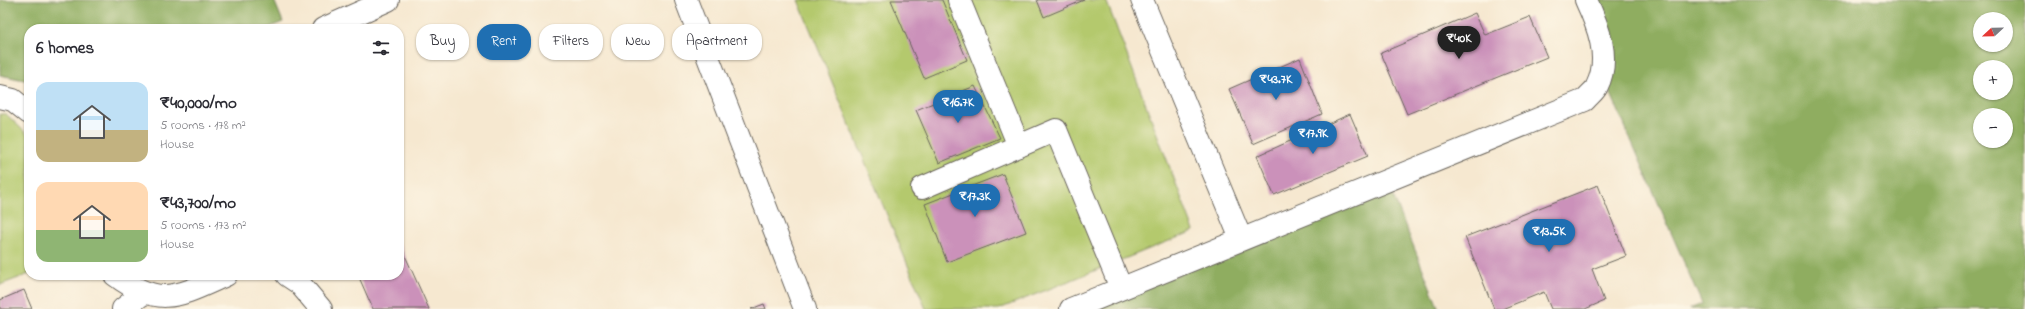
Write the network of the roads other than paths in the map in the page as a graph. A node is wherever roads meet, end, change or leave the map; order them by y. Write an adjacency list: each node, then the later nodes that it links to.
1 (388, 0): 6 (lane)
2 (686, 0): 19 (lane)
3 (958, 0): 9 (lane)
4 (1142, 0): 11 (lane)
5 (1586, 0): 11 (lane)
6 (334, 24)
7 (0, 97): 8 (lane)
8 (24, 109)
9 (1019, 146): 10 (lane); 15 (lane)
10 (922, 188)
11 (1241, 239): 15 (lane)
12 (122, 280): 16 (lane)
13 (215, 280): 16 (lane)
14 (294, 280): 18 (lane)
15 (1122, 288): 20 (lane)
16 (141, 295): 17 (lane)
17 (123, 309)
18 (320, 309)
19 (805, 309)
20 (1071, 309)

